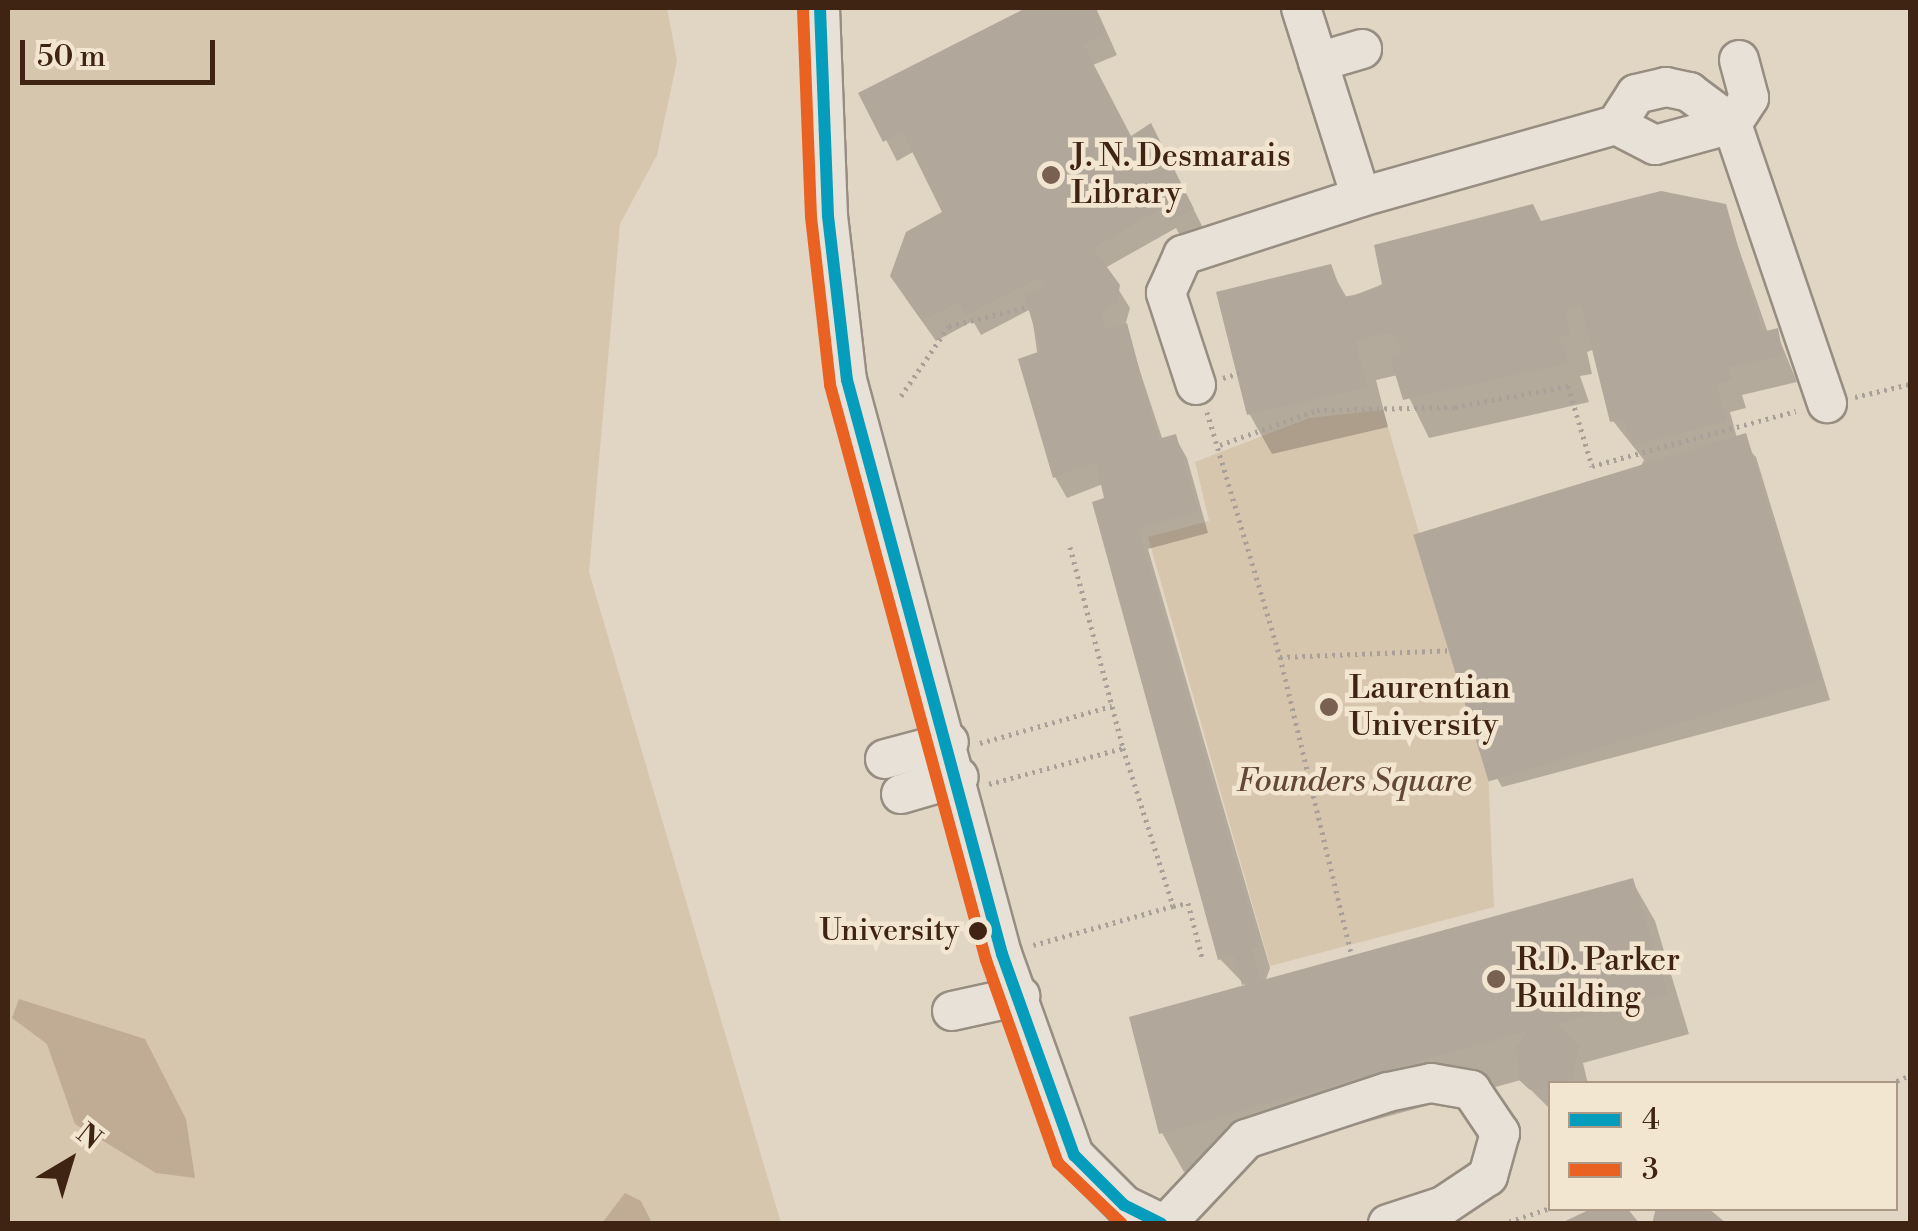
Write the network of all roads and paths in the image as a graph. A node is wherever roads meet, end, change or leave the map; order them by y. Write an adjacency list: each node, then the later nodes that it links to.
1 (820, 8): 22 (street)
2 (1301, 8): 5 (street)
3 (1362, 49): 5 (street)
4 (1739, 60): 6 (street)
5 (1318, 62): 8 (street)
6 (1732, 124): 7 (street); 7 (street); 14 (street)
7 (1616, 125): 8 (street)
8 (1361, 197): 12 (street)
9 (1027, 307): 13 (path)
10 (1239, 373): 12 (path)
11 (1910, 384): 14 (path)
12 (1196, 385): 15 (path)
13 (902, 396)
14 (1827, 403): 15 (path)
15 (1220, 445): 18 (path)
16 (1070, 547): 19 (path)
17 (1450, 650): 18 (path)
18 (1280, 657): 26 (path)
19 (1112, 706): 20 (path); 22 (path)
20 (1124, 748): 22 (path); 24 (path)
21 (885, 759): 22 (street)
22 (955, 765): 23 (street); 25 (street)
23 (901, 794)
24 (1172, 906): 25 (path); 27 (path)
25 (1002, 954): 28 (street)
26 (1352, 956)
27 (1202, 957)
28 (1020, 996): 29 (street); 32 (street)
29 (952, 1011)
30 (1548, 1209): 33 (path)
31 (1402, 1222): 32 (street)
32 (1164, 1224)
33 (1502, 1224)

